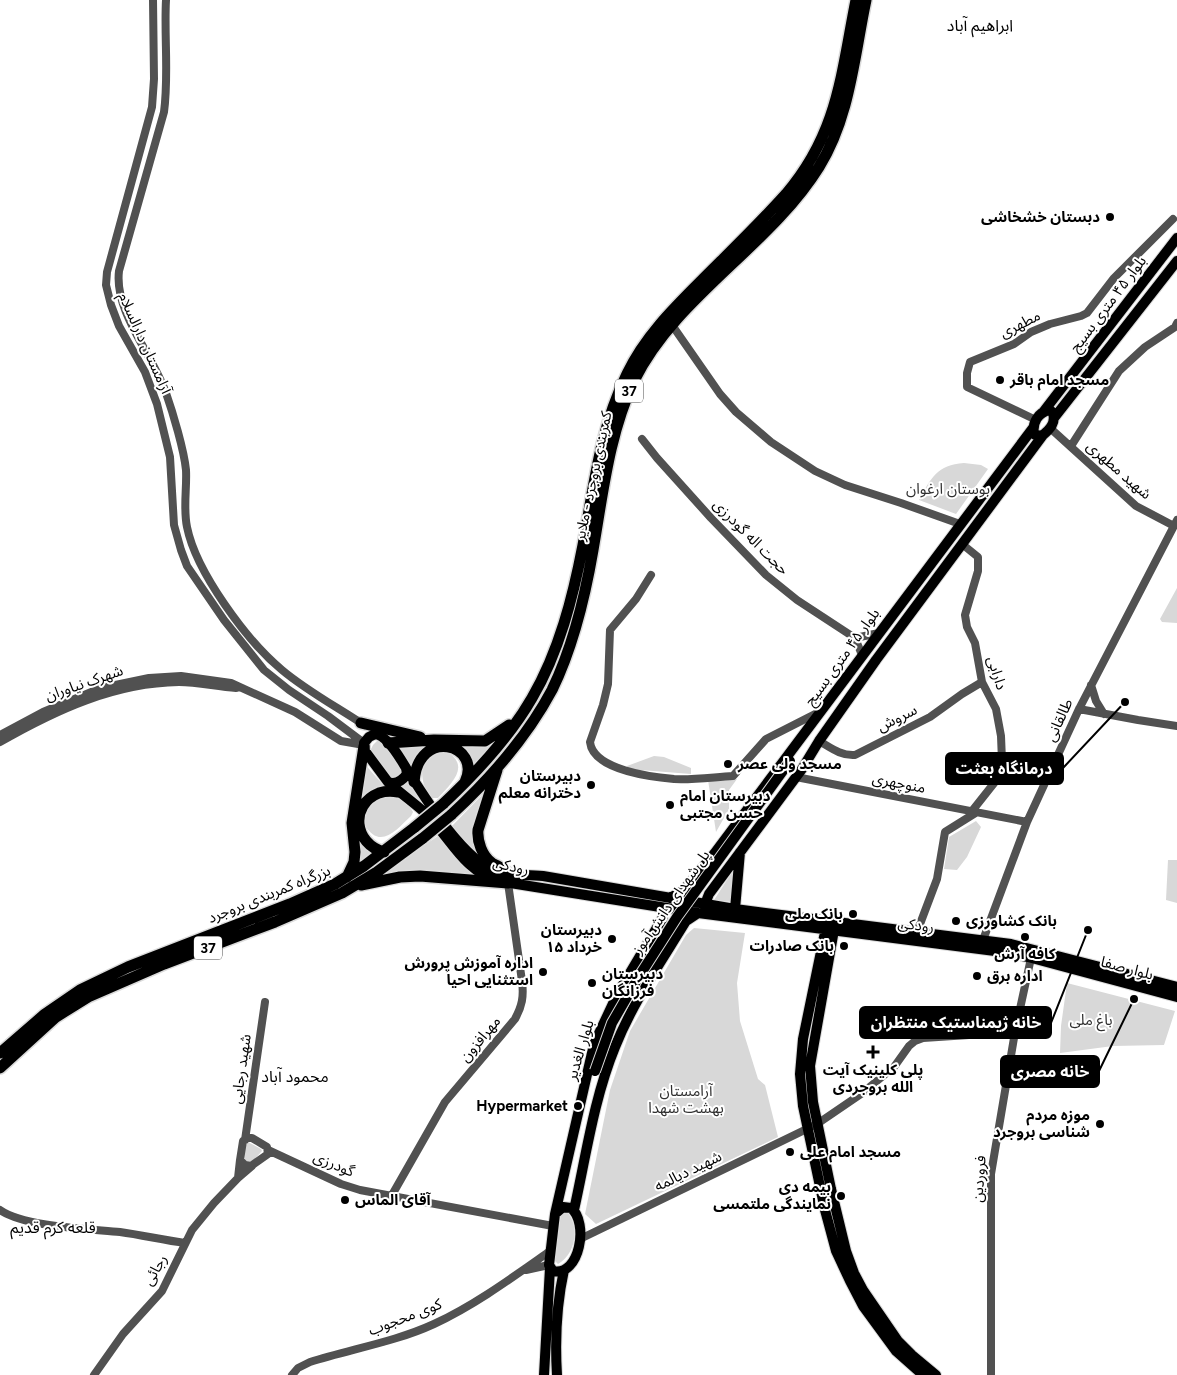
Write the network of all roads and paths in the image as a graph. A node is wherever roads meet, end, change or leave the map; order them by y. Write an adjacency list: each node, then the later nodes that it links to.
1 (153, 0): 38 (street, آرامستان دارالسلام)
2 (166, 0): 29 (street, آرامستان دارالسلام)
3 (856, 0): 28 (highway, کمربندی بروجرد - ملایر / 37)
4 (866, 0): 9 (highway, کمربندی بروجرد - ملایر / 37)
5 (1174, 219): 12 (street, مطهری)
6 (1177, 238): 10 (main road, بلوار ۴۵ متری بسیج)
7 (1177, 261): 11 (main road, بلوار ۴۵ متری بسیج)
8 (1177, 324): 15 (street)
9 (672, 325): 17 (street); 42 (highway, کمربندی بروجرد - ملایر / 37)
10 (1044, 411): 11 (main road); 12 (main road, بلوار ۴۵ متری بسیج)
11 (1052, 423): 13 (main road, بلوار ۴۵ متری بسیج); 15 (street, شهید مطهری)
12 (1034, 424): 13 (main road); 17 (main road, بلوار ۴۵ متری بسیج)
13 (1042, 435): 18 (main road, بلوار ۴۵ متری بسیج)
14 (642, 439): 21 (street, حجت اله گودرزی)
15 (1071, 446): 16 (street, شهید مطهری)
16 (1175, 523): 24 (street, طالقانی)
17 (960, 524): 20 (main road, بلوار ۴۵ متری بسیج)
18 (962, 544): 23 (street, دارابی); 35 (main road, بلوار ۴۵ متری بسیج)
19 (651, 575): 26 (street)
20 (879, 633): 21 (street); 22 (main road, بلوار ۴۵ متری بسیج)
21 (855, 638): 22 (street)
22 (862, 655): 26 (main road, بلوار ۴۵ متری بسیج)
23 (982, 682): 35 (street, سروش); 49 (street, دارابی)
24 (1091, 685): 25 (street, طالقانی); 27 (street)
25 (1079, 709): 27 (street); 50 (street, طالقانی)
26 (823, 710): 39 (main road, بلوار ۴۵ متری بسیج)
27 (1104, 714): 30 (street)
28 (521, 716): 34 (highway); 47 (highway, کمربندی بروجرد - ملایر / 37)
29 (361, 723): 32 (street, آرامستان دارالسلام); 34 (highway)
30 (1177, 726)
31 (18, 729): 33 (street, شهرک نیاوران); 36 (street, شهرک نیاوران); 38 (street, شهرک نیاوران)
32 (378, 734): 37 (main road, رودکی); 38 (main road)
33 (0, 735)
34 (434, 740): 37 (highway)
35 (819, 741): 40 (main road, بلوار ۴۵ متری بسیج)
36 (0, 742)
37 (388, 743): 43 (main road, رودکی)
38 (364, 744): 45 (main road, رودکی); 55 (highway)
39 (795, 746): 41 (main road); 61 (main road, بلوار ۴۵ متری بسیج)
40 (809, 757): 41 (main road); 44 (main road, بلوار ۴۵ متری بسیج)
41 (792, 763): 81 (main road, پل شهدای دانش‌آموز)
42 (498, 767): 52 (highway, کمربندی بروجرد - ملایر / 37, bridge); 56 (highway)
43 (406, 768): 45 (main road); 46 (main road, رودکی)
44 (796, 778): 49 (street, منوچهری); 54 (main road, بلوار ۴۵ متری بسیج)
45 (388, 782): 48 (main road, رودکی)
46 (414, 782): 47 (highway); 56 (main road, رودکی)
47 (464, 784): 51 (highway, کمربندی بروجرد - ملایر / 37, bridge)
48 (398, 792): 53 (highway); 56 (main road, رودکی)
49 (974, 811): 50 (street, منوچهری); 71 (street, دارابی)
50 (1027, 822): 72 (street, طالقانی)
51 (415, 827): 53 (highway, بزرگراه کمربندی بروجرد / 37)
52 (423, 838): 58 (highway, بزرگراه کمربندی بروجرد / 37)
53 (384, 852): 55 (highway, بزرگراه کمربندی بروجرد / 37)
54 (740, 852): 63 (main road, بلوار ۴۵ متری بسیج); 66 (main road)
55 (346, 879): 79 (highway, بزرگراه کمربندی بروجرد / 37)
56 (508, 879): 57 (main road, رودکی); 58 (highway); 60 (main road, رودکی); 88 (street, مهرافزون)
57 (588, 884): 59 (main road, رودکی); 60 (main road)
58 (356, 886): 80 (highway, بزرگراه کمربندی بروجرد / 37)
59 (611, 888): 61 (main road, رودکی); 62 (main road)
60 (586, 895): 62 (main road, رودکی)
61 (670, 898): 64 (main road, رودکی)
62 (609, 899): 65 (main road, رودکی)
63 (708, 905): 64 (main road, رودکی); 67 (main road, رودکی)
64 (688, 906): 65 (main road, رودکی); 68 (main road, رودکی)
65 (666, 908): 81 (main road, بلوار الغدیر)
66 (735, 909): 67 (main road, رودکی); 69 (main road, رودکی)
67 (722, 912): 68 (main road, رودکی); 69 (main road, رودکی)
68 (698, 913): 81 (main road, بلوار الغدیر)
69 (812, 923): 70 (main road, رودکی)
70 (837, 927): 71 (main road, رودکی); 72 (main road, رودکی); 82 (main road)
71 (917, 932): 72 (main road, رودکی)
72 (982, 944): 73 (main road, بلوار صفا); 74 (main road, بلوار صفا)
73 (1031, 958): 74 (main road, بلوار صفا); 78 (street, فروردین)
74 (1113, 975): 75 (main road, بلوار صفا); 76 (main road, بلوار صفا)
75 (1177, 988)
76 (1177, 997)
77 (265, 1002): 83 (street, شهید رجایی)
78 (1015, 1032): 82 (street, شهید دیالمه); 105 (street, فروردین)
79 (0, 1053)
80 (0, 1068)
81 (596, 1075): 90 (main road, بلوار الغدیر); 91 (main road, بلوار الغدیر)
82 (812, 1126): 93 (street, شهید دیالمه); 103 (main road); 104 (main road)
83 (245, 1140): 84 (street); 85 (street)
84 (268, 1150): 86 (street); 88 (street, گودرزی)
85 (240, 1160): 86 (street); 87 (street)
86 (252, 1166): 87 (street, رجائی)
87 (238, 1178): 94 (street, رجائی)
88 (392, 1195): 92 (street, گودرزی)
89 (0, 1210): 94 (street)
90 (574, 1210): 91 (main road); 93 (main road)
91 (555, 1214): 92 (main road, بلوار الغدیر)
92 (553, 1226): 95 (main road, بلوار الغدیر)
93 (580, 1239): 97 (main road)
94 (185, 1244): 99 (street, رجائی)
95 (550, 1251): 96 (main road, بلوار الغدیر); 98 (street, کوی محجوب)
96 (549, 1267): 97 (main road); 98 (street); 101 (main road)
97 (564, 1270): 102 (main road)
98 (522, 1271): 100 (street, کوی محجوب)
99 (94, 1375)
100 (292, 1375)
101 (544, 1375)
102 (558, 1375)
103 (923, 1375)
104 (936, 1375)
105 (991, 1375)

